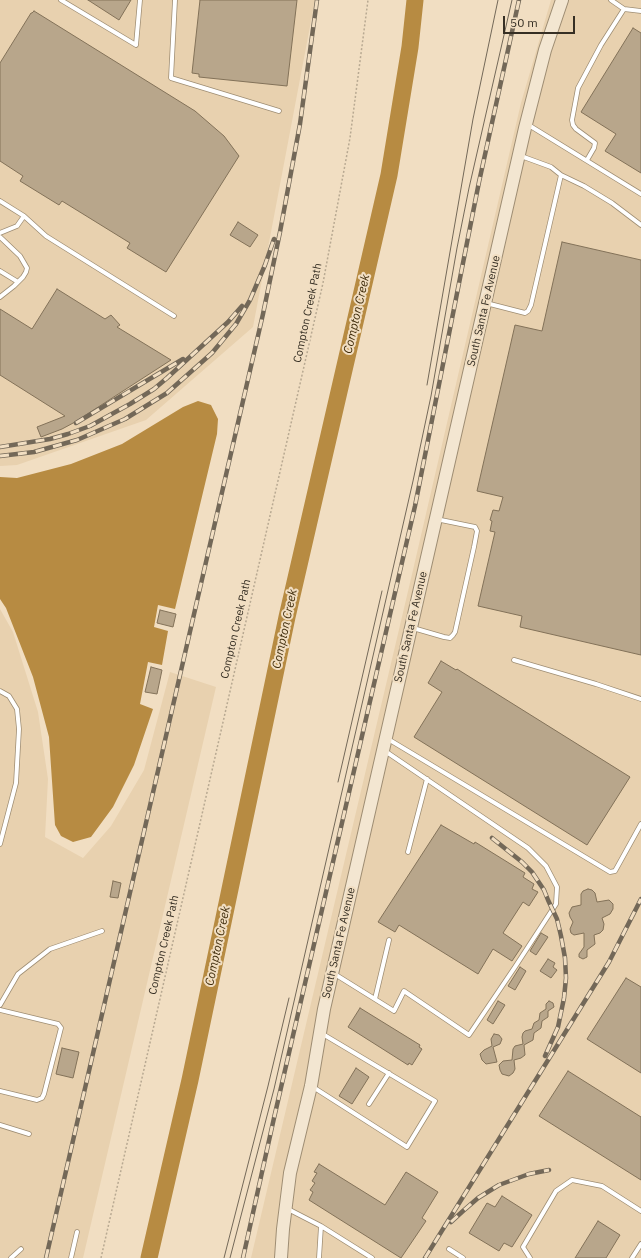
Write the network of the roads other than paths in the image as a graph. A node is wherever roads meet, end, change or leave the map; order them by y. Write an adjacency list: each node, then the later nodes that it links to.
1 (61, 0): 2 (lane)
2 (140, 0)
3 (175, 0): 8 (lane)
4 (562, 0): 9 (main road, South Santa Fe Avenue)
5 (611, 0): 6 (lane)
6 (624, 9): 7 (lane); 11 (lane)
7 (641, 11)
8 (280, 111)
9 (526, 124): 10 (main road, South Santa Fe Avenue); 11 (lane)
10 (519, 155): 12 (lane); 22 (main road, South Santa Fe Avenue)
11 (587, 160): 13 (lane)
12 (561, 175): 16 (lane); 22 (lane)
13 (641, 194)
14 (0, 201): 15 (lane)
15 (24, 216): 17 (lane); 23 (lane)
16 (641, 225)
17 (0, 233)
18 (0, 237): 20 (lane)
19 (0, 271): 20 (lane)
20 (18, 282): 21 (lane)
21 (0, 297)
22 (486, 303): 24 (main road, South Santa Fe Avenue)
23 (174, 316)
24 (436, 519): 25 (main road, South Santa Fe Avenue); 25 (lane)
25 (411, 628): 29 (main road, South Santa Fe Avenue)
26 (514, 660): 28 (lane)
27 (0, 691): 32 (lane)
28 (641, 699)
29 (385, 744): 30 (lane); 31 (lane); 36 (main road, South Santa Fe Avenue)
30 (427, 779): 33 (lane); 37 (lane)
31 (641, 824)
32 (0, 844)
33 (408, 852)
34 (102, 931): 38 (lane)
35 (389, 940): 37 (lane)
36 (332, 972): 37 (lane); 40 (main road, South Santa Fe Avenue)
37 (376, 999)
38 (0, 1005)
39 (0, 1010): 43 (lane)
40 (321, 1032): 41 (lane); 42 (main road, South Santa Fe Avenue)
41 (389, 1072): 42 (lane); 44 (lane)
42 (311, 1086): 47 (main road, South Santa Fe Avenue)
43 (0, 1091)
44 (369, 1104)
45 (0, 1125): 46 (lane)
46 (29, 1134)
47 (286, 1207): 49 (lane); 56 (main road, South Santa Fe Avenue)
48 (641, 1211): 60 (lane)
49 (321, 1226): 57 (lane); 58 (lane)
50 (77, 1232): 55 (lane)
51 (641, 1244): 61 (lane)
52 (21, 1249): 54 (lane)
53 (450, 1249): 59 (lane)
54 (10, 1258)
55 (72, 1258)
56 (281, 1258)
57 (319, 1258)
58 (372, 1258)
59 (463, 1258)
60 (530, 1258)
61 (632, 1258)

